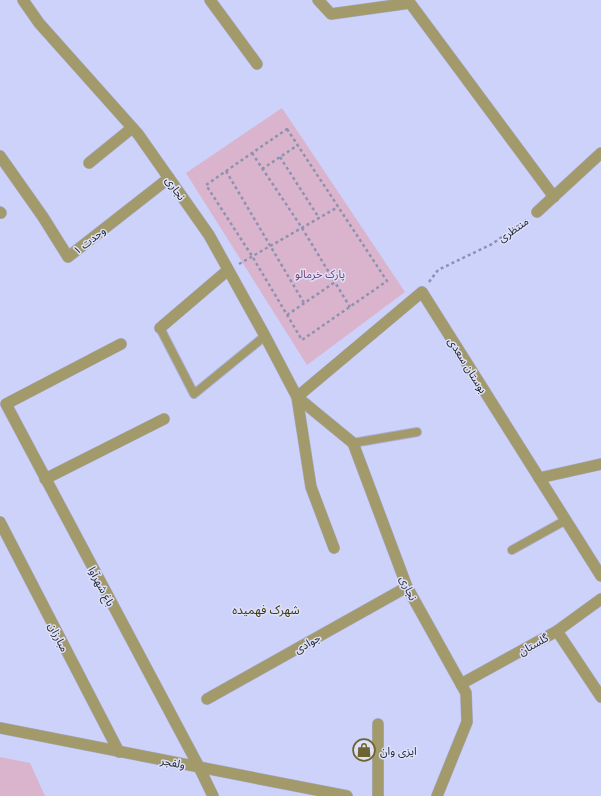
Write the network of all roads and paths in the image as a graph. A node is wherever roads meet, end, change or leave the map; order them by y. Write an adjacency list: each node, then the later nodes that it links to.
1 (23, 0): 5 (street, نجاری)
2 (210, 0): 4 (street)
3 (318, 0): 15 (street)
4 (257, 64)
5 (132, 128): 11 (street); 14 (street, نجاری)
6 (298, 145): 7 (path); 10 (path); 16 (path)
7 (252, 153): 12 (path); 13 (path)
8 (0, 156): 14 (street, وحدت ۱)
9 (600, 156): 15 (street, منتظری)
10 (280, 157): 12 (path); 18 (path)
11 (89, 163)
12 (262, 169): 19 (path)
13 (226, 171): 20 (path); 21 (path)
14 (169, 178): 22 (street, نجاری)
15 (554, 197): 17 (street, منتظری)
16 (338, 207): 18 (path); 26 (path)
17 (537, 212): 24 (path, منتظری)
18 (320, 218): 19 (path)
19 (302, 228): 20 (path); 23 (path)
20 (270, 245): 21 (path); 25 (path)
21 (252, 256): 27 (path)
22 (228, 270): 28 (street); 29 (street, نجاری)
23 (335, 282): 25 (path); 26 (path)
24 (422, 292): 31 (street); 36 (street, بوستان سعدی)
25 (304, 303): 27 (path)
26 (350, 307): 27 (path)
27 (287, 315)
28 (160, 328): 29 (lane)
29 (265, 336): 31 (street, نجاری)
30 (121, 344): 37 (street, باغ شهرآوا)
31 (297, 397): 34 (street, نجاری); 40 (street, نجاری)
32 (164, 419): 37 (street)
33 (417, 432): 34 (lane)
34 (353, 443): 43 (street, نجاری)
35 (601, 464): 36 (street)
36 (539, 478): 38 (street, بوستان سعدی)
37 (46, 479): 52 (street, باغ شهرآوا)
38 (566, 520): 41 (lane); 42 (street, بوستان سعدی)
39 (0, 522): 51 (street, مبارزان)
40 (334, 548)
41 (512, 550)
42 (601, 576)
43 (407, 587): 46 (street, نجاری); 48 (street, جوادی)
44 (601, 599): 45 (street, گلستان)
45 (558, 631): 46 (street, گلستان); 47 (street)
46 (461, 684): 56 (street, نجاری)
47 (601, 697)
48 (208, 699)
49 (378, 724): 55 (street)
50 (0, 728): 51 (street, ولفجر)
51 (119, 752): 52 (street, ولفجر)
52 (199, 767): 53 (street, باغ شهرآوا); 54 (street, ولفجر)
53 (213, 796)
54 (347, 796)
55 (378, 796)
56 (437, 796)

